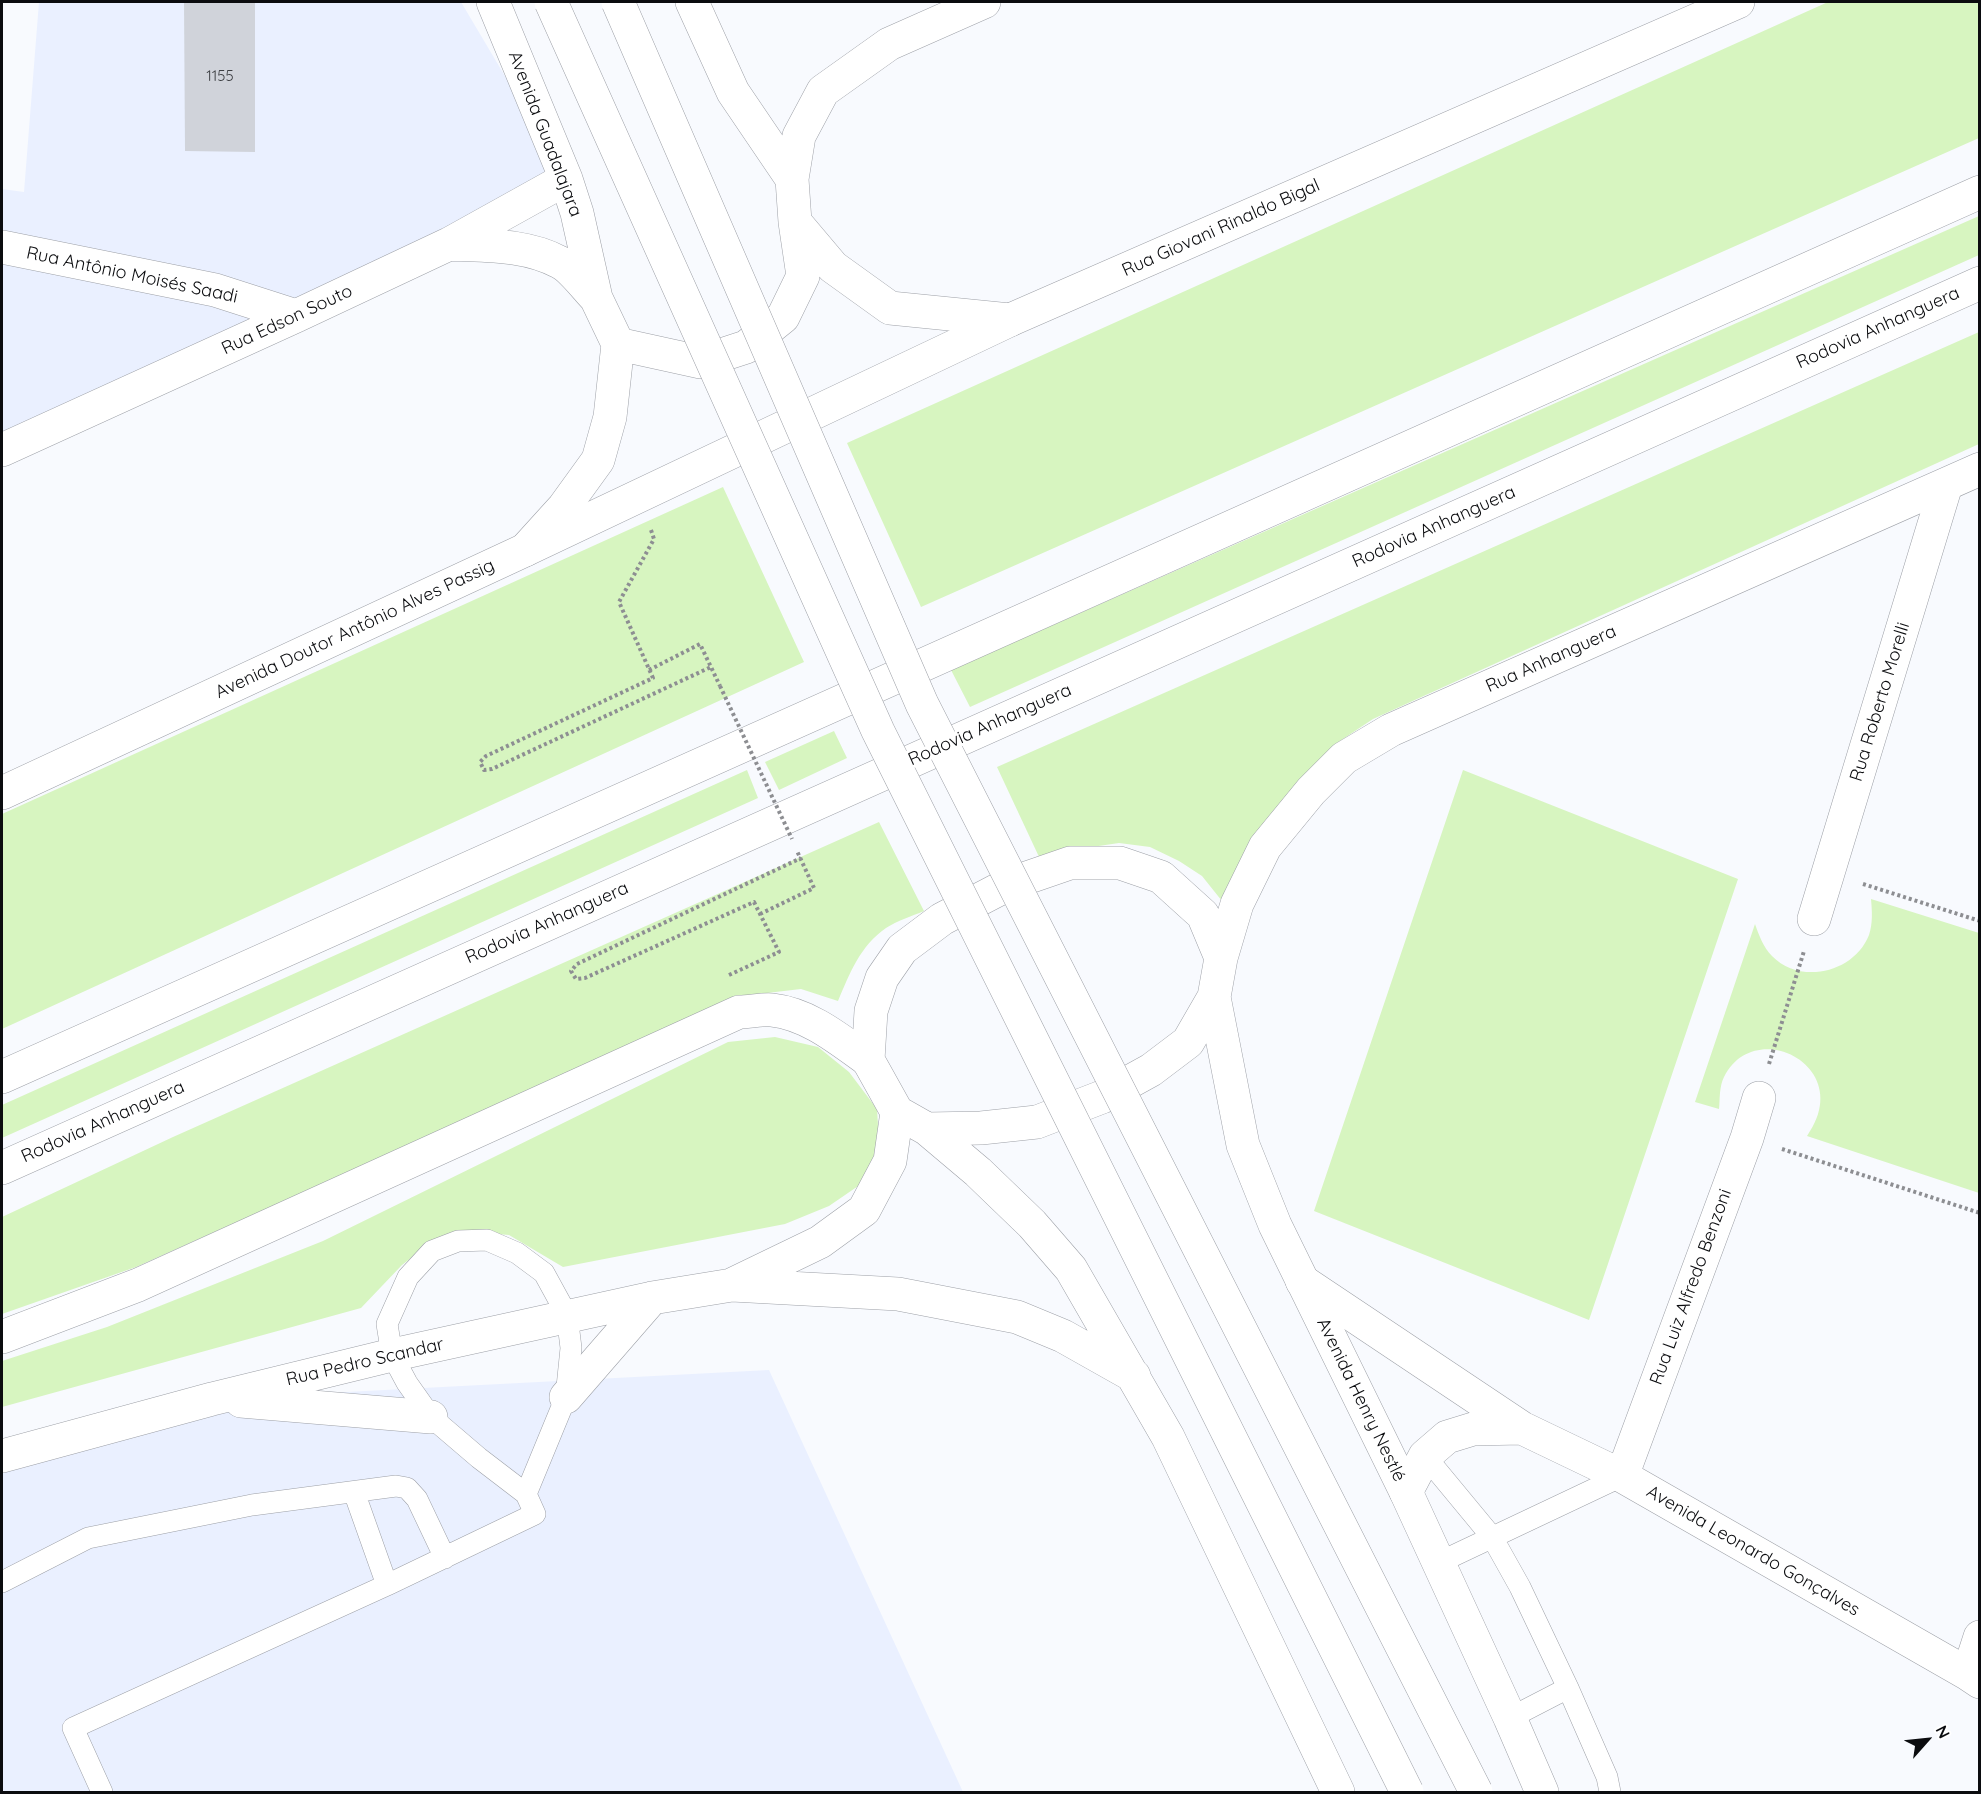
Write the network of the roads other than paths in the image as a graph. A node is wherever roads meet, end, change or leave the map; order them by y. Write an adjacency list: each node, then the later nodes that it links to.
1 (493, 2): 7 (main road, Avenida Guadalajara)
2 (550, 2): 61 (main road, bridge)
3 (618, 2): 62 (main road, bridge)
4 (692, 2): 8 (main road)
5 (984, 2): 8 (main road)
6 (1738, 2): 16 (main road, Rua Giovani Rinaldo Bigal)
7 (566, 179): 11 (main road, Rua Edson Souto); 14 (main road, Avenida Guadalajara)
8 (792, 179): 10 (main road)
9 (1980, 192): 28 (main road)
10 (795, 222): 16 (main road); 17 (main road)
11 (449, 244): 14 (main road); 15 (main road, Rua Edson Souto)
12 (2, 247): 15 (main road, Rua Antônio Moisés Saadi)
13 (1980, 283): 32 (main road, Rodovia Anhanguera)
14 (596, 298): 17 (main road, Avenida Guadalajara)
15 (296, 316): 18 (main road, Rua Edson Souto)
16 (1010, 320): 19 (main road, Rua Giovani Rinaldo Bigal)
17 (618, 344): 22 (main road)
18 (2, 450)
19 (708, 464): 22 (main road, Avenida Doutor Antônio Alves Passig)
20 (1980, 470): 21 (main road, Rua Anhanguera)
21 (1946, 485): 24 (main road, Rua Roberto Morelli); 25 (main road, Rua Anhanguera)
22 (525, 550): 23 (main road, Avenida Doutor Antônio Alves Passig)
23 (2, 793)
24 (1814, 919)
25 (1221, 958): 26 (main road, Rua Anhanguera); 27 (main road)
26 (1214, 997): 31 (main road); 33 (main road, Avenida Henry Nestlé)
27 (868, 1060): 30 (main road); 37 (main road)
28 (2, 1077)
29 (1759, 1098): 46 (main road, Rua Luiz Alfredo Benzoni)
30 (897, 1112): 31 (main road); 34 (main road, Rua Pedro Scandar)
31 (927, 1129): 39 (main road)
32 (2, 1168)
33 (1302, 1281): 43 (main road, Avenida Leonardo Gonçalves); 48 (main road, Avenida Henry Nestlé)
34 (732, 1285): 35 (main road, Rua Pedro Scandar); 39 (main road, Rua Pedro Scandar)
35 (652, 1298): 36 (main road, Rua Pedro Scandar); 40 (main road)
36 (567, 1315): 38 (main road, Rua Pedro Scandar); 38 (lane); 40 (lane)
37 (2, 1337)
38 (392, 1355): 41 (main road, Rua Pedro Scandar); 42 (lane)
39 (1134, 1376): 60 (main road)
40 (566, 1397): 49 (lane)
41 (212, 1399): 42 (main road); 44 (main road, Rua Pedro Scandar)
42 (431, 1417): 49 (lane)
43 (1522, 1428): 45 (main road, Avenida Leonardo Gonçalves); 46 (main road, Avenida Leonardo Gonçalves)
44 (2, 1456)
45 (1425, 1456): 48 (main road, Avenida Leonardo Gonçalves); 50 (lane)
46 (1622, 1476): 50 (lane); 56 (main road, Avenida Leonardo Gonçalves)
47 (354, 1492): 51 (lane); 53 (lane); 54 (lane)
48 (1406, 1492): 52 (main road, Avenida Henry Nestlé)
49 (526, 1494): 51 (lane)
50 (1492, 1537): 52 (lane); 57 (lane)
51 (445, 1558): 54 (lane)
52 (1438, 1563): 58 (main road, Avenida Henry Nestlé)
53 (2, 1582)
54 (387, 1585): 59 (lane)
55 (1980, 1637): 56 (main road)
56 (1974, 1678)
57 (1568, 1688): 58 (lane); 64 (lane)
58 (1510, 1718): 63 (main road, Avenida Henry Nestlé)
59 (102, 1792)
60 (1338, 1792)
61 (1407, 1792)
62 (1476, 1792)
63 (1542, 1792)
64 (1610, 1792)

